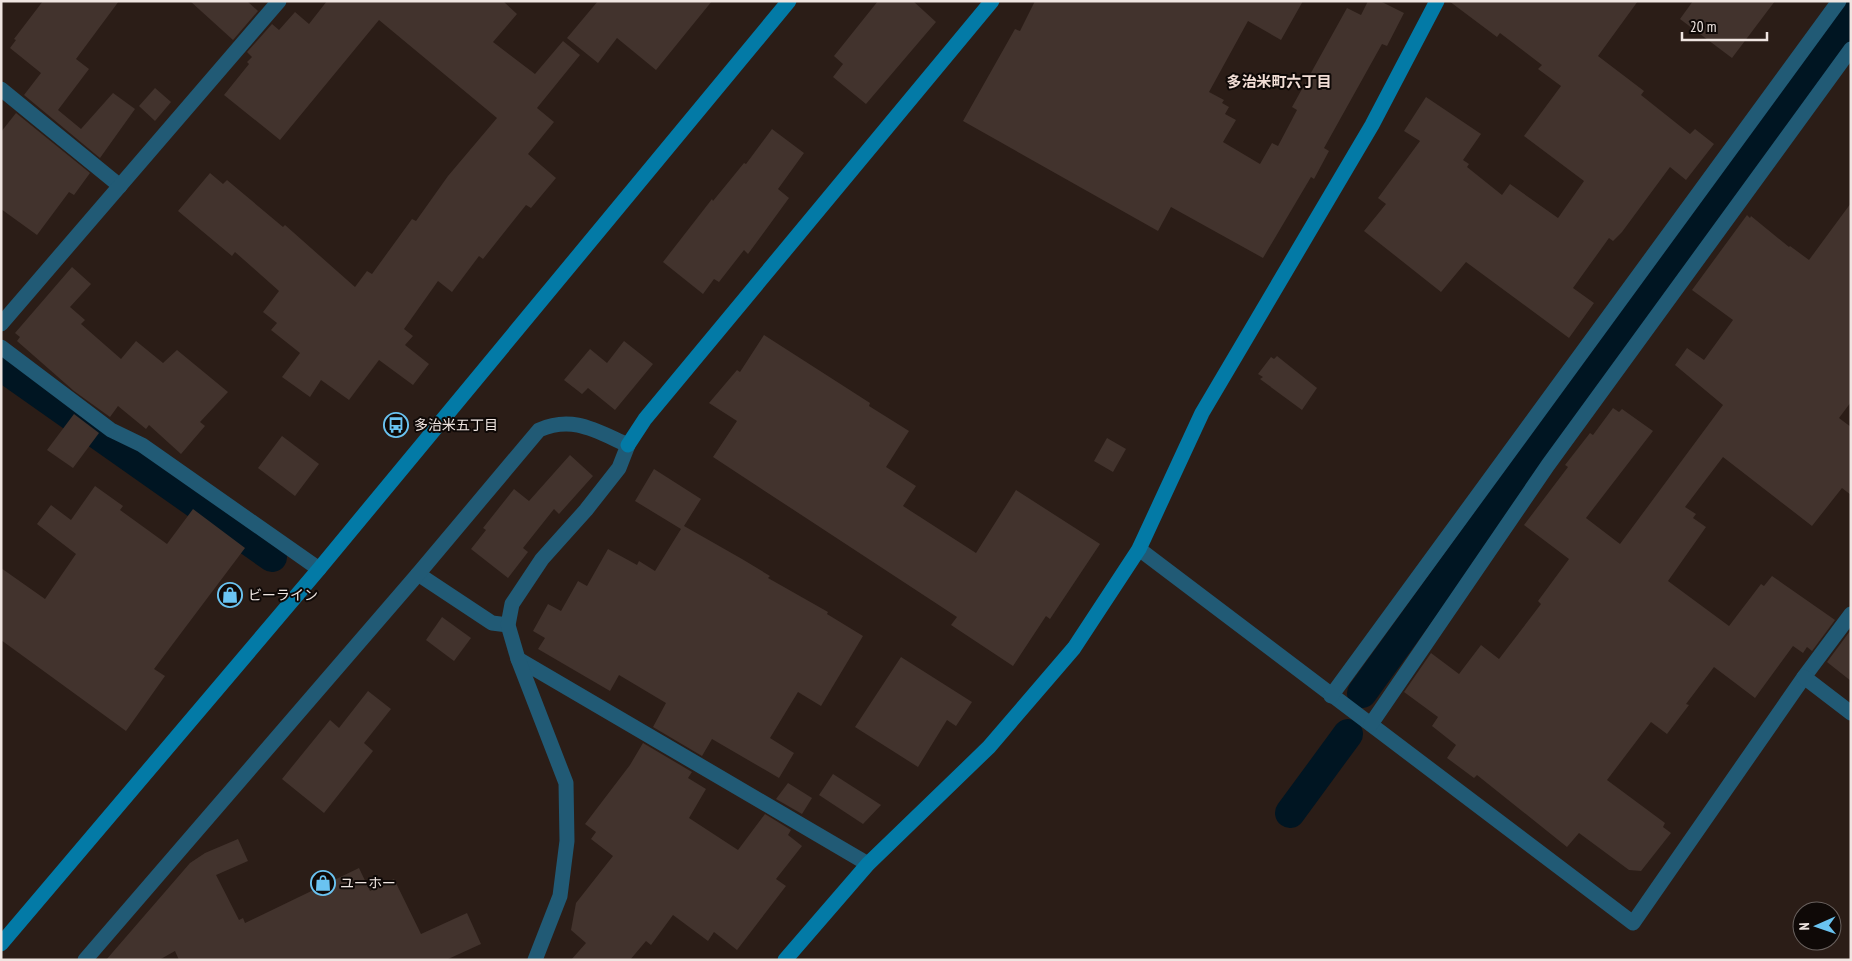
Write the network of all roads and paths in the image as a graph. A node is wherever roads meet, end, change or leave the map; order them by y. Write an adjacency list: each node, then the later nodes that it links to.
1 (279, 1): 8 (street)
2 (789, 1): 13 (street)
3 (992, 1): 11 (street)
4 (1437, 1): 12 (street)
5 (1839, 1): 19 (street)
6 (1851, 49): 21 (street)
7 (1, 89): 8 (street)
8 (120, 186): 9 (street)
9 (1, 324)
10 (1, 347): 13 (street)
11 (628, 445): 14 (street); 16 (street)
12 (1139, 549): 19 (street); 22 (street)
13 (319, 569): 23 (street)
14 (418, 574): 16 (street); 24 (street)
15 (1851, 614): 18 (street)
16 (508, 625): 17 (street)
17 (518, 659): 22 (street); 25 (street)
18 (1804, 677): 20 (street); 21 (street)
19 (1332, 696): 21 (street)
20 (1851, 713)
21 (1371, 724)
22 (868, 864): 26 (street)
23 (1, 944)
24 (85, 960)
25 (535, 960)
26 (785, 960)

